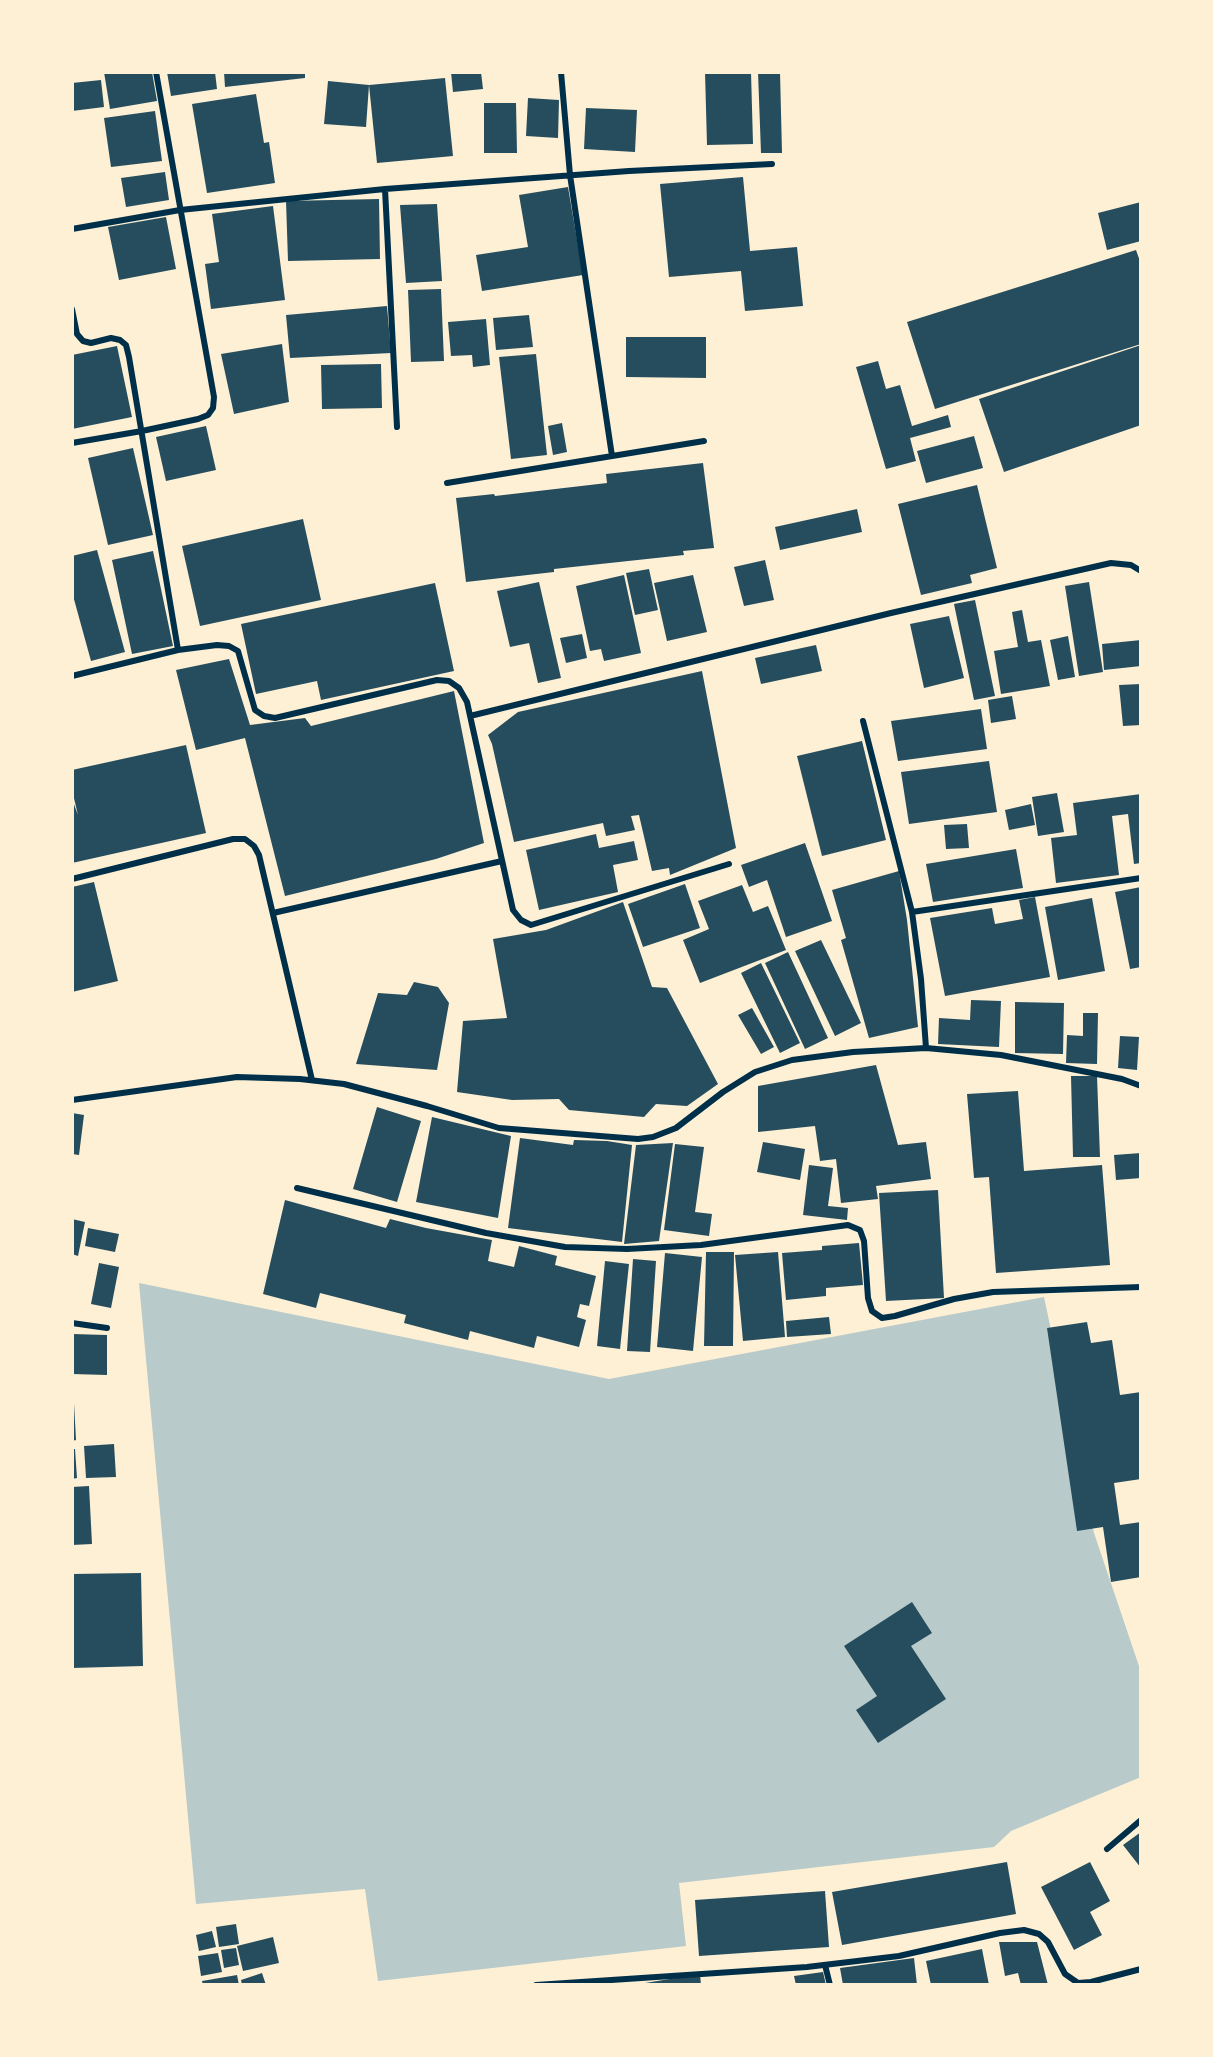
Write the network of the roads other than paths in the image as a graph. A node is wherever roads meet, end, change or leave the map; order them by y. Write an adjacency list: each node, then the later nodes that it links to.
1 (156, 72): 6 (street)
2 (561, 72): 4 (street)
3 (772, 164): 4 (street)
4 (570, 175): 5 (street); 13 (street)
5 (385, 189): 6 (street); 9 (street)
6 (180, 210): 7 (street); 10 (street)
7 (72, 229)
8 (72, 309): 10 (street)
9 (397, 427)
10 (142, 432): 12 (street); 16 (street)
11 (704, 441): 13 (street)
12 (72, 443)
13 (612, 456): 14 (street)
14 (447, 483)
15 (1141, 571): 18 (street)
16 (178, 650): 17 (street); 18 (street)
17 (72, 676)
18 (470, 717): 20 (street)
19 (863, 721): 24 (street)
20 (502, 861): 21 (street); 25 (street)
21 (729, 864)
22 (1141, 878): 24 (street)
23 (72, 879): 25 (street)
24 (912, 912): 26 (street)
25 (273, 914): 27 (street)
26 (926, 1048): 27 (street); 28 (street)
27 (312, 1080): 29 (street)
28 (1141, 1086)
29 (72, 1100)
30 (297, 1188): 31 (street)
31 (1141, 1287)
32 (72, 1323): 33 (street)
33 (107, 1328)
34 (1141, 1820): 35 (street)
35 (1107, 1849)
36 (825, 1965): 37 (street); 38 (street); 40 (street)
37 (1141, 1969)
38 (548, 1984): 39 (street)
39 (536, 1985)
40 (830, 1985)

